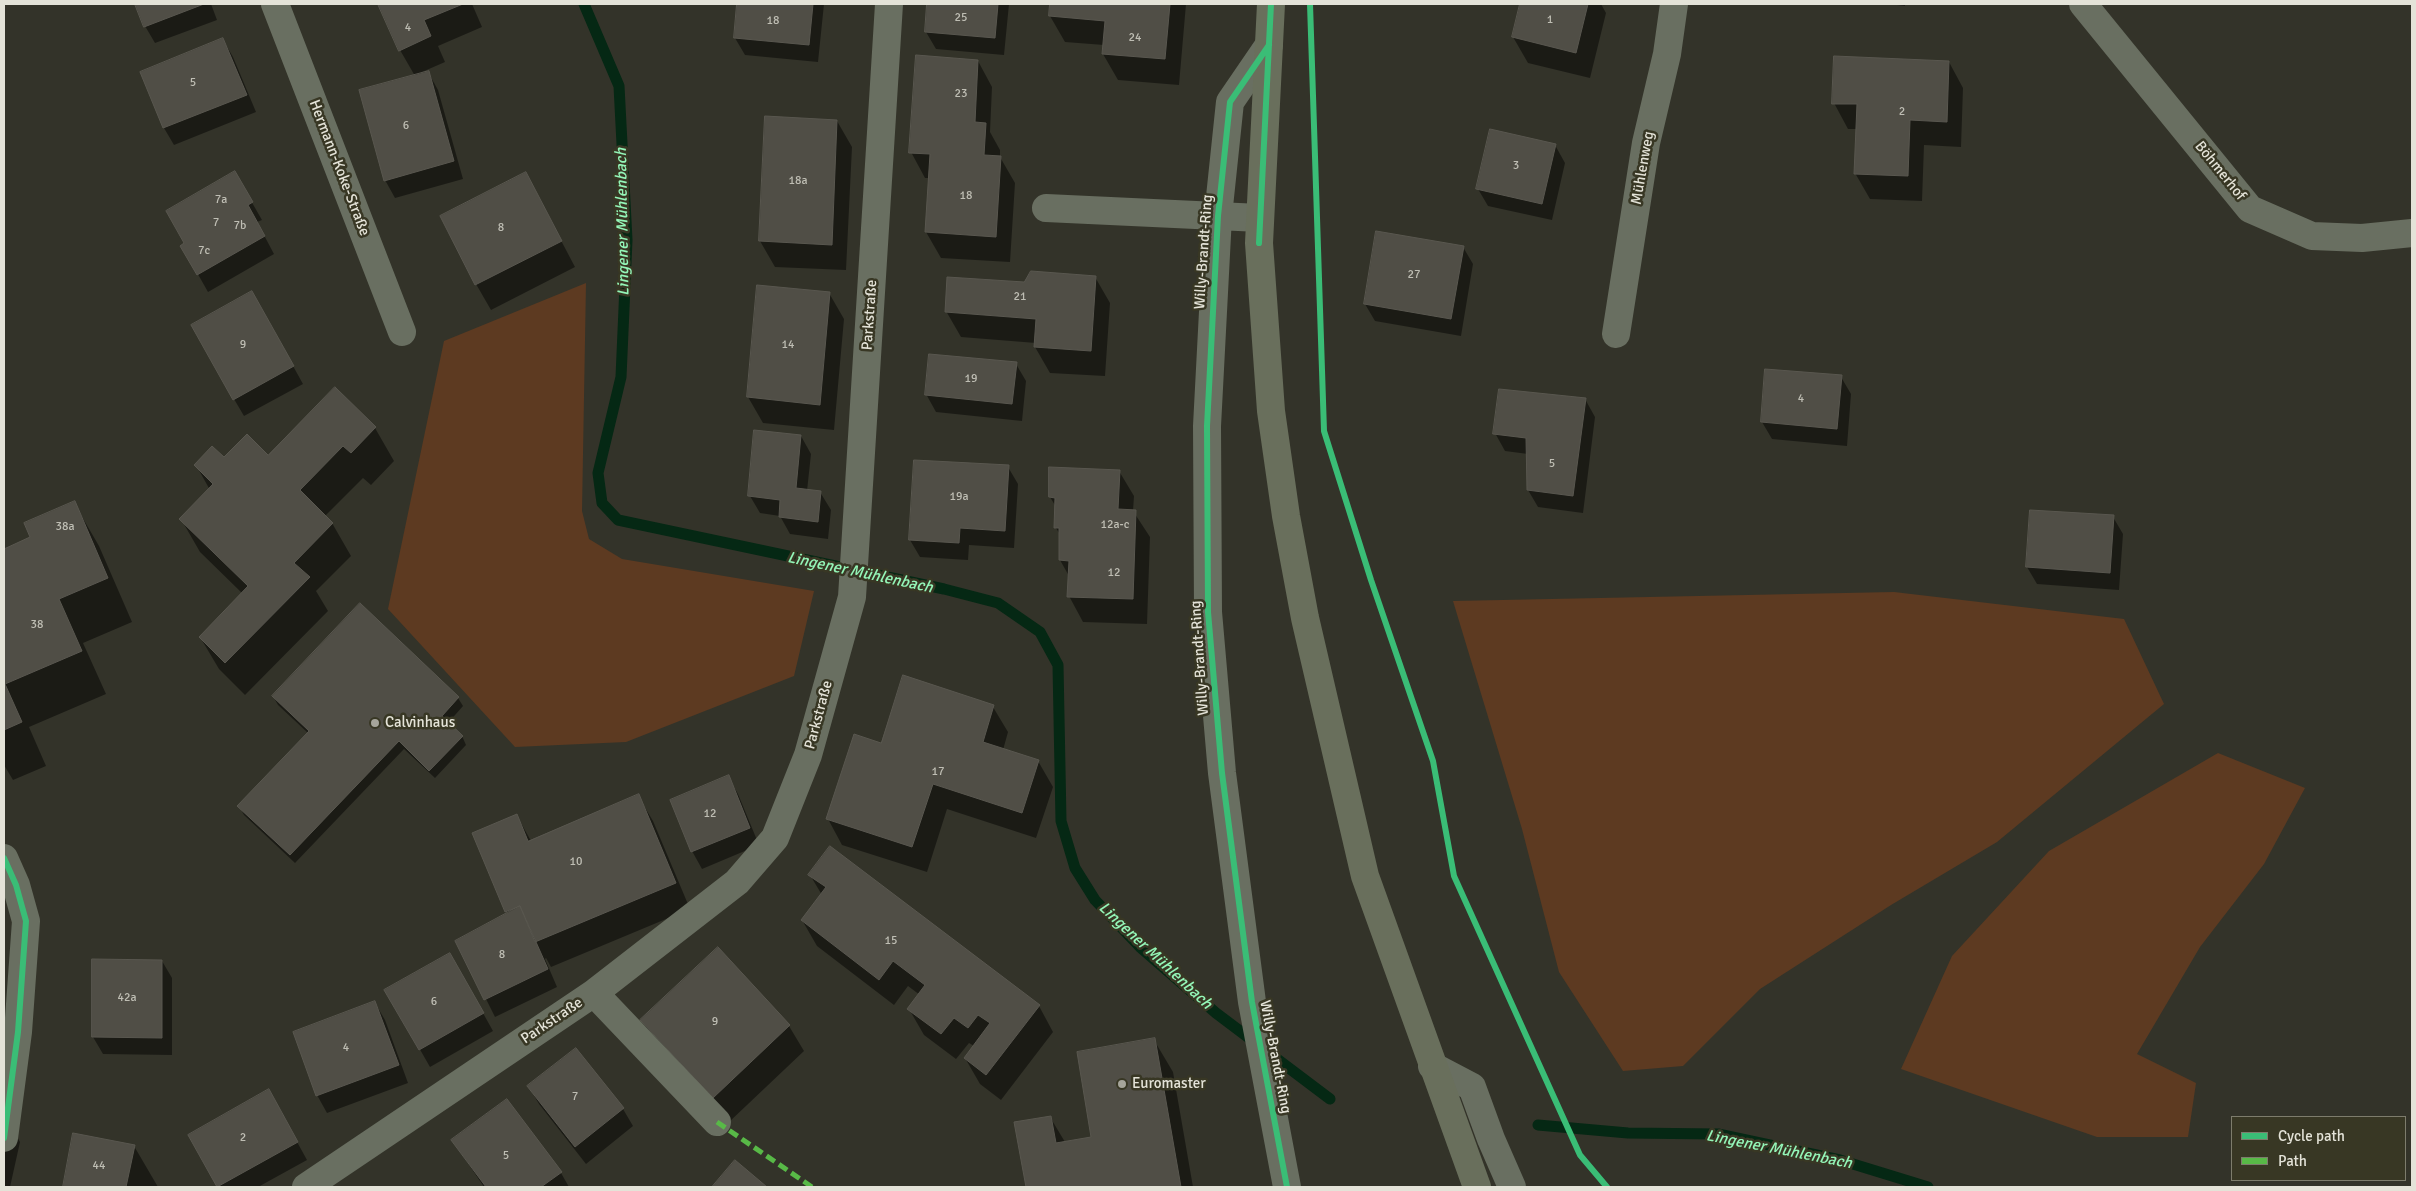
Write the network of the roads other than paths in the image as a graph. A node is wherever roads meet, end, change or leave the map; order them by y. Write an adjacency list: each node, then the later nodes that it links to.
1 (275, 4): 11 (street, Hermann-Koke-Straße)
2 (889, 4): 14 (street, Parkstraße)
3 (1271, 4): 6 (main road)
4 (1674, 4): 12 (street, Mühlenweg)
5 (2083, 4): 10 (street, Böhmerhof)
6 (1269, 46): 8 (street, Willy-Brandt-Ring); 9 (main road)
7 (1046, 208): 8 (street)
8 (1218, 216): 9 (street); 19 (street, Willy-Brandt-Ring)
9 (1260, 218): 15 (main road)
10 (2412, 233)
11 (402, 332)
12 (1616, 334)
13 (4, 858): 17 (street)
14 (594, 993): 16 (street); 18 (street, Parkstraße)
15 (1432, 1066): 20 (main road); 21 (street)
16 (717, 1122)
17 (4, 1138)
18 (306, 1187)
19 (1287, 1187)
20 (1477, 1187)
21 (1512, 1187)

